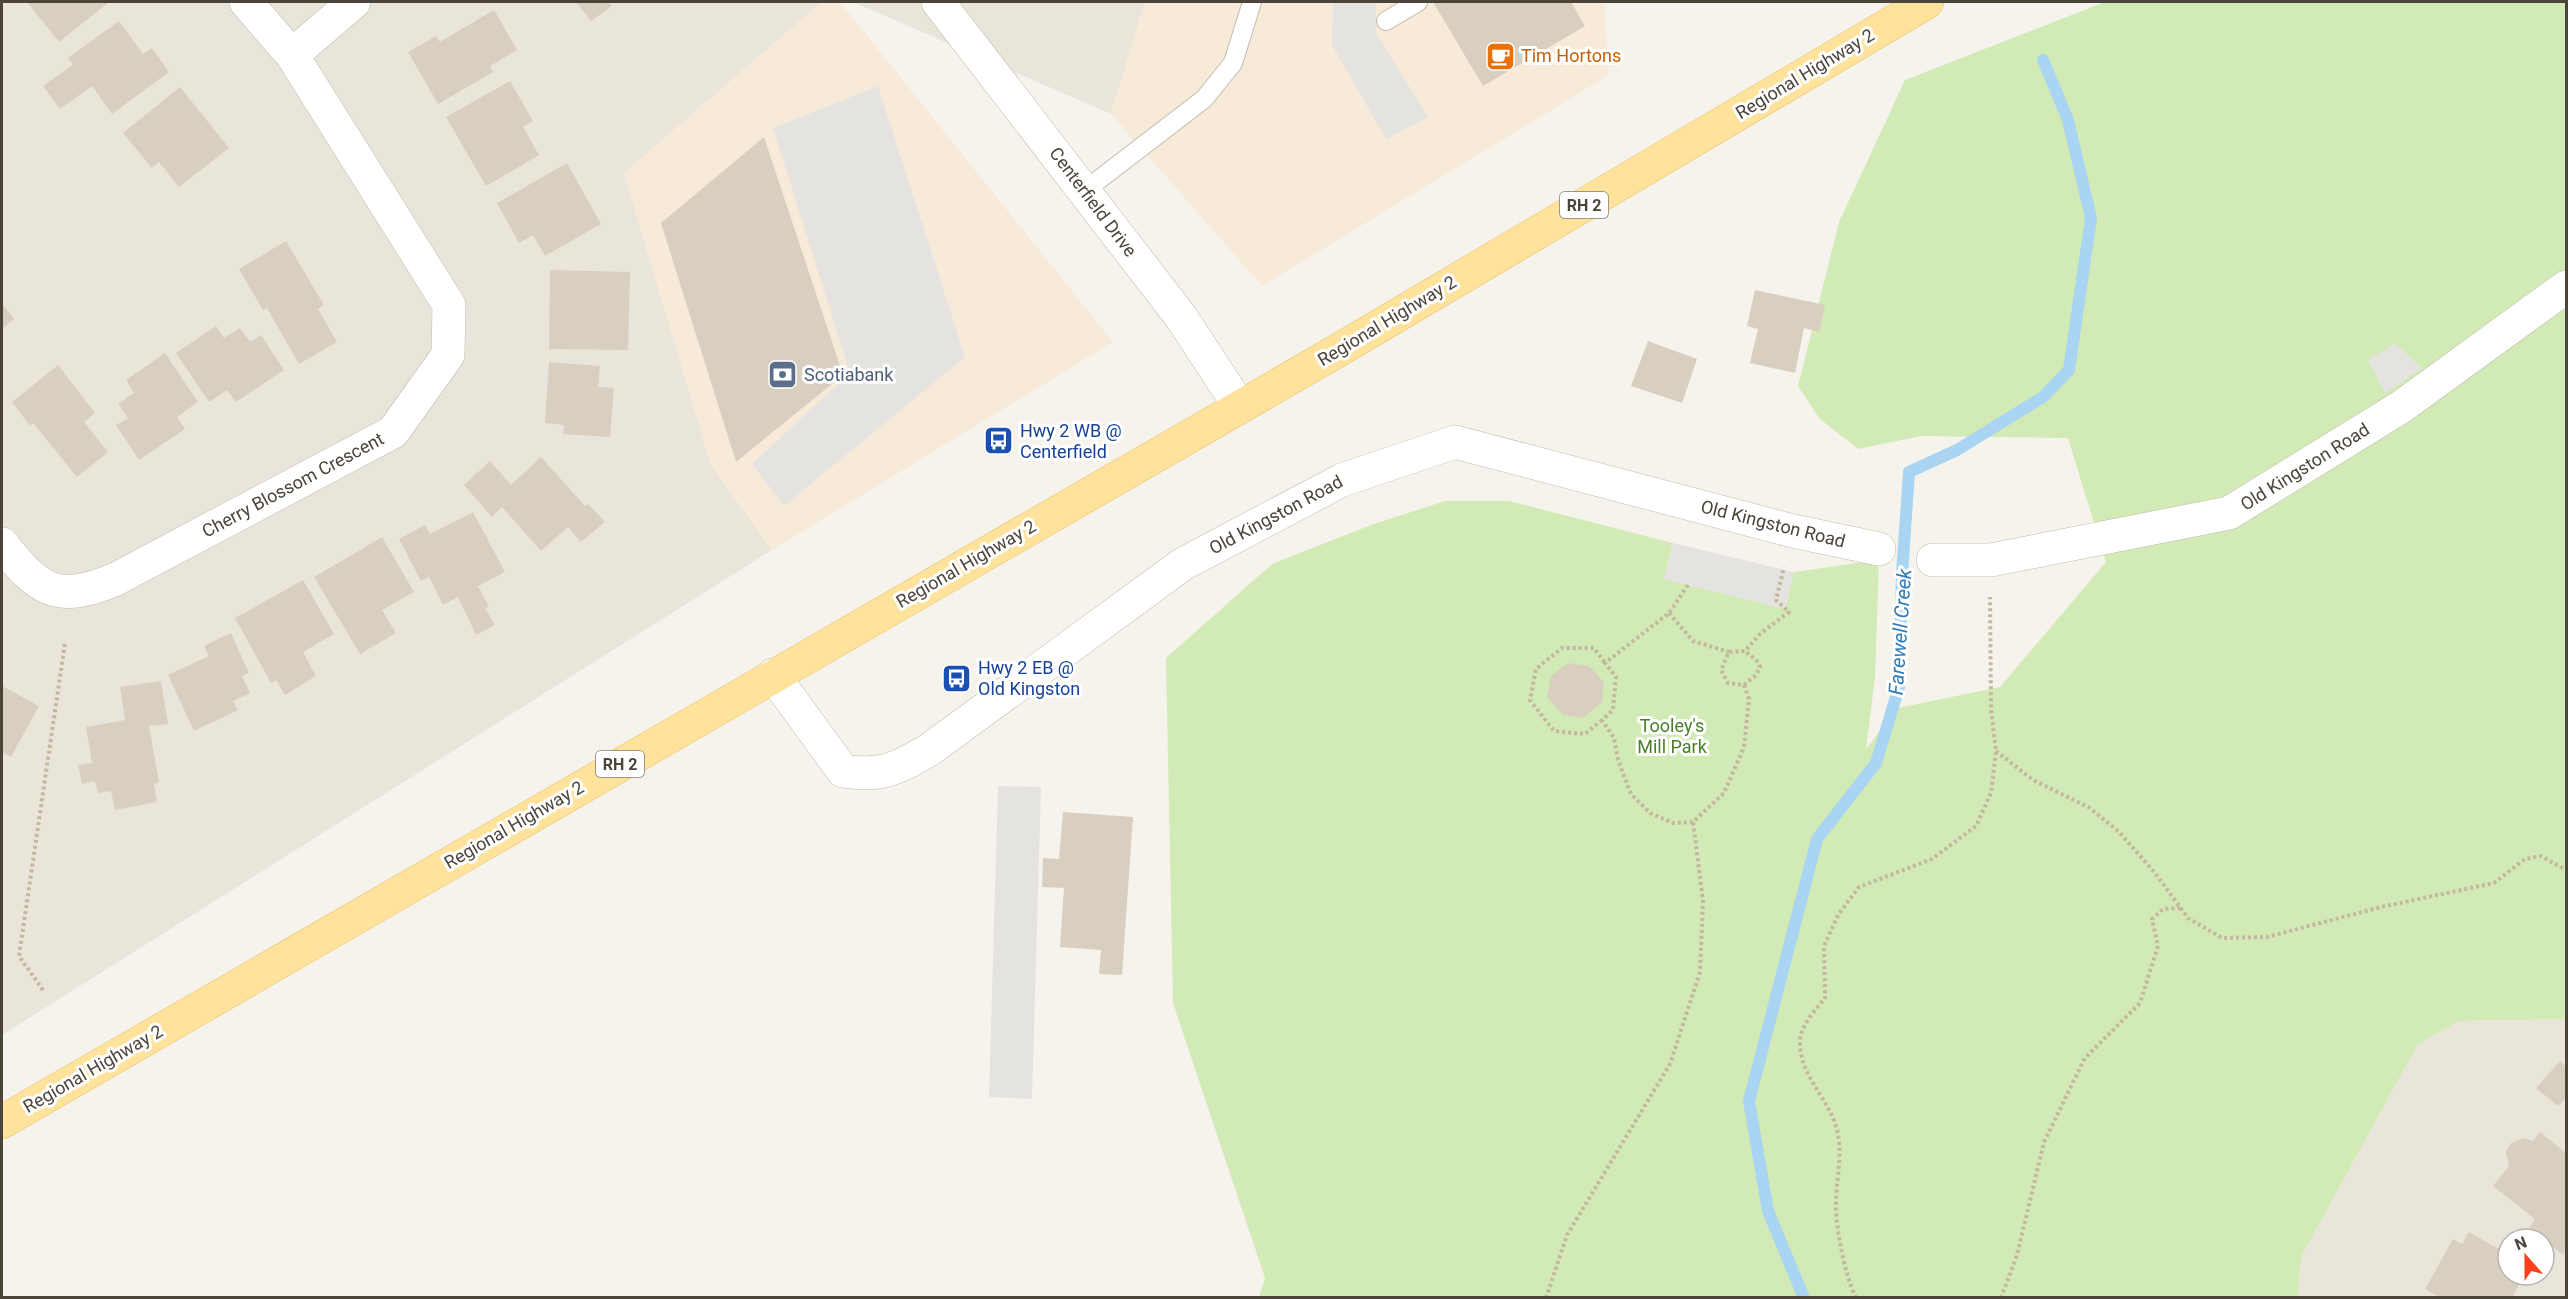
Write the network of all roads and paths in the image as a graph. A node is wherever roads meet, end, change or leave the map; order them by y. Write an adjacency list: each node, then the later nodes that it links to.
1 (246, 2): 8 (street, Cherry Blossom Crescent)
2 (354, 2): 8 (street)
3 (938, 2): 9 (street, Centerfield Drive)
4 (1252, 2): 9 (lane)
5 (1418, 2): 7 (lane)
6 (1927, 2): 11 (main road, Regional Highway 2 / RH 2)
7 (1386, 21)
8 (292, 55): 13 (street, Cherry Blossom Crescent)
9 (1084, 191): 11 (street, Centerfield Drive)
10 (2566, 286): 16 (street, Old Kingston Road)
11 (1240, 408): 23 (main road, Regional Highway 2 / RH 2)
12 (1793, 531): 14 (street, Old Kingston Road); 20 (path); 23 (street, Old Kingston Road)
13 (2, 544)
14 (1879, 549)
15 (1933, 560): 16 (street, Old Kingston Road)
16 (1991, 560): 26 (path)
17 (1688, 585): 18 (path)
18 (1669, 614): 21 (path); 22 (path)
19 (66, 643): 30 (path)
20 (1745, 651): 21 (path); 24 (path)
21 (1729, 652): 24 (path)
22 (1605, 663): 25 (path); 25 (path)
23 (773, 675): 31 (main road, Regional Highway 2 / RH 2)
24 (1744, 685): 27 (path)
25 (1602, 720): 27 (path)
26 (1996, 751): 29 (path); 33 (path)
27 (1693, 822): 32 (path)
28 (2566, 870): 29 (path)
29 (2180, 908): 34 (path)
30 (43, 990)
31 (2, 1122)
32 (1546, 1298)
33 (1856, 1298)
34 (2001, 1298)

